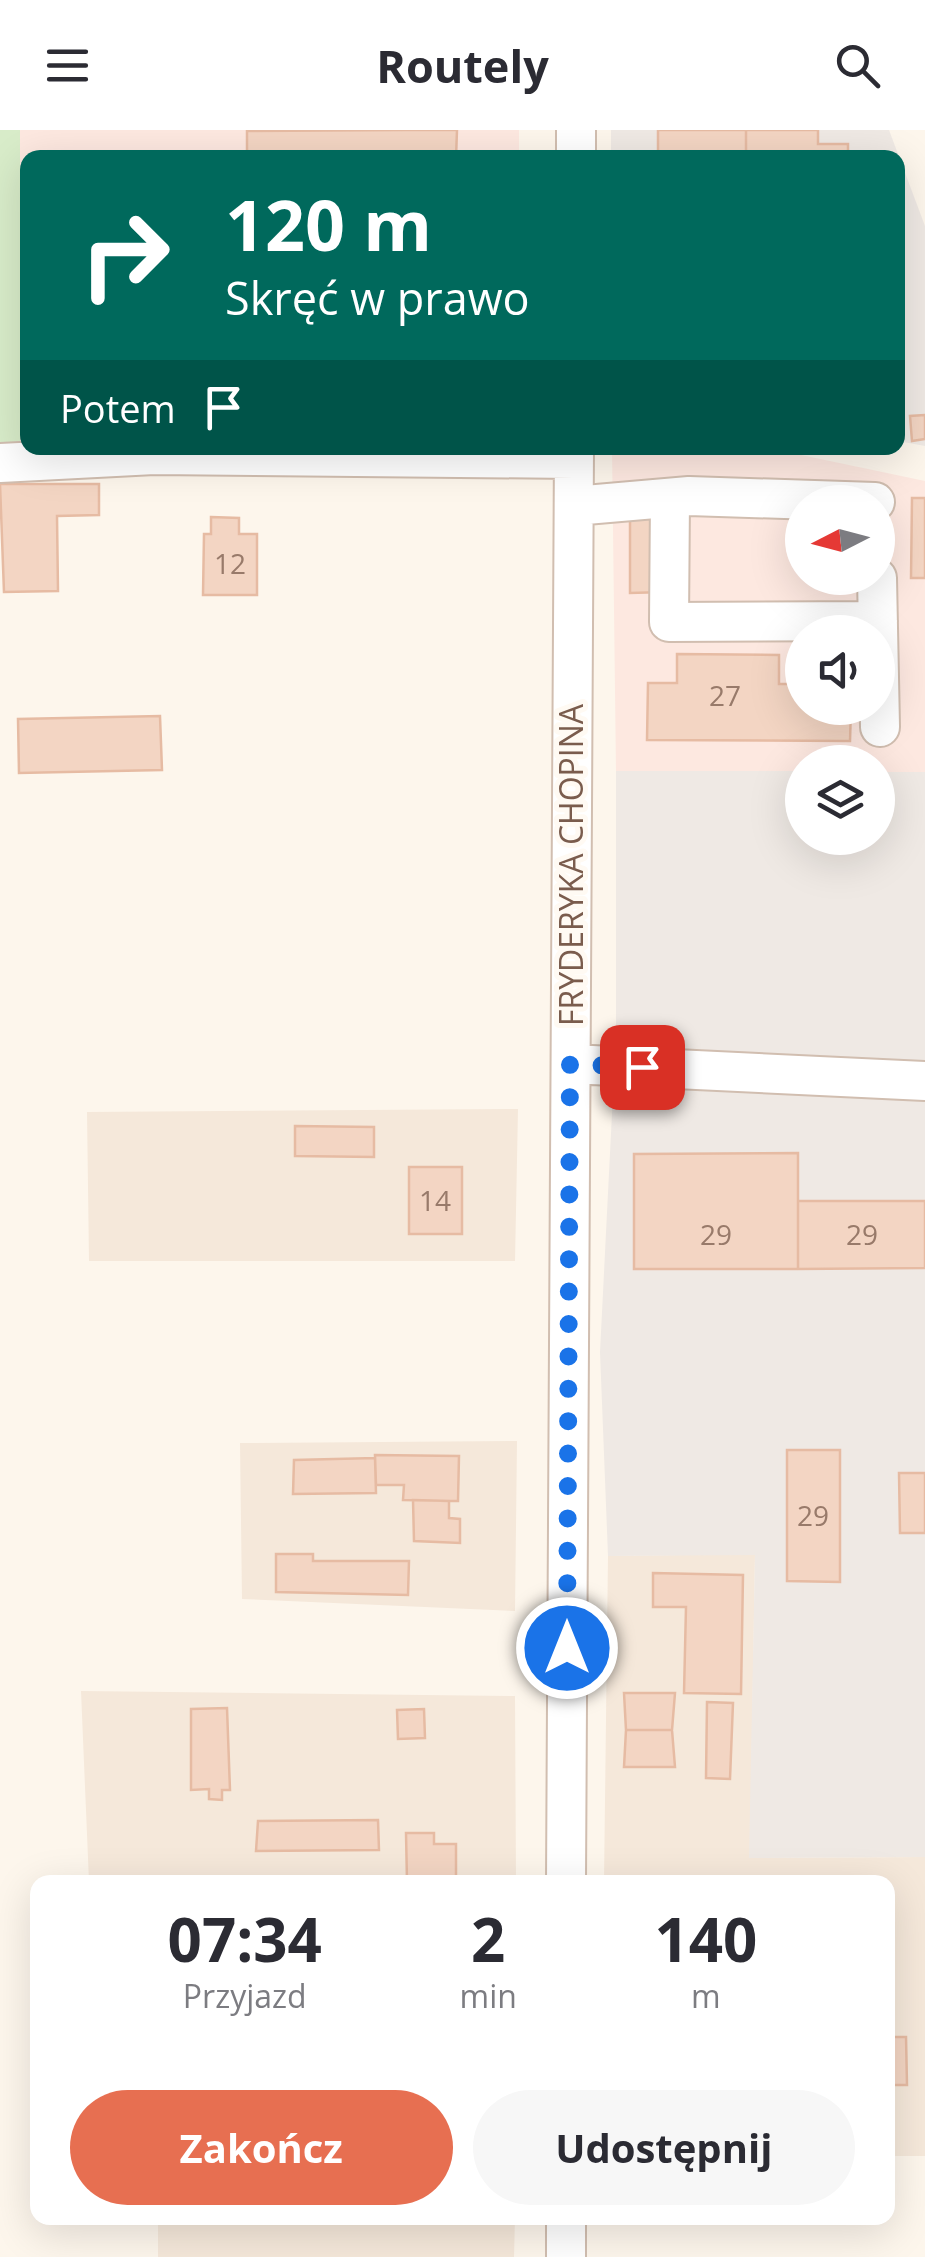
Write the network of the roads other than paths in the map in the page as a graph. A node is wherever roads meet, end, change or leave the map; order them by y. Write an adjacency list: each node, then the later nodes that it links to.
1 (154, 455): 3 (street)
2 (574, 455): 6 (street, FRYDERYKA CHOPINA)
3 (0, 464)
4 (670, 498): 5 (street); 6 (street); 7 (street)
5 (785, 500)
6 (574, 506): 8 (street, FRYDERYKA CHOPINA)
7 (785, 621)
8 (570, 1064): 9 (street); 10 (street, FRYDERYKA CHOPINA)
9 (925, 1081)
10 (566, 1875)
11 (566, 2225): 12 (street)
12 (566, 2257)

